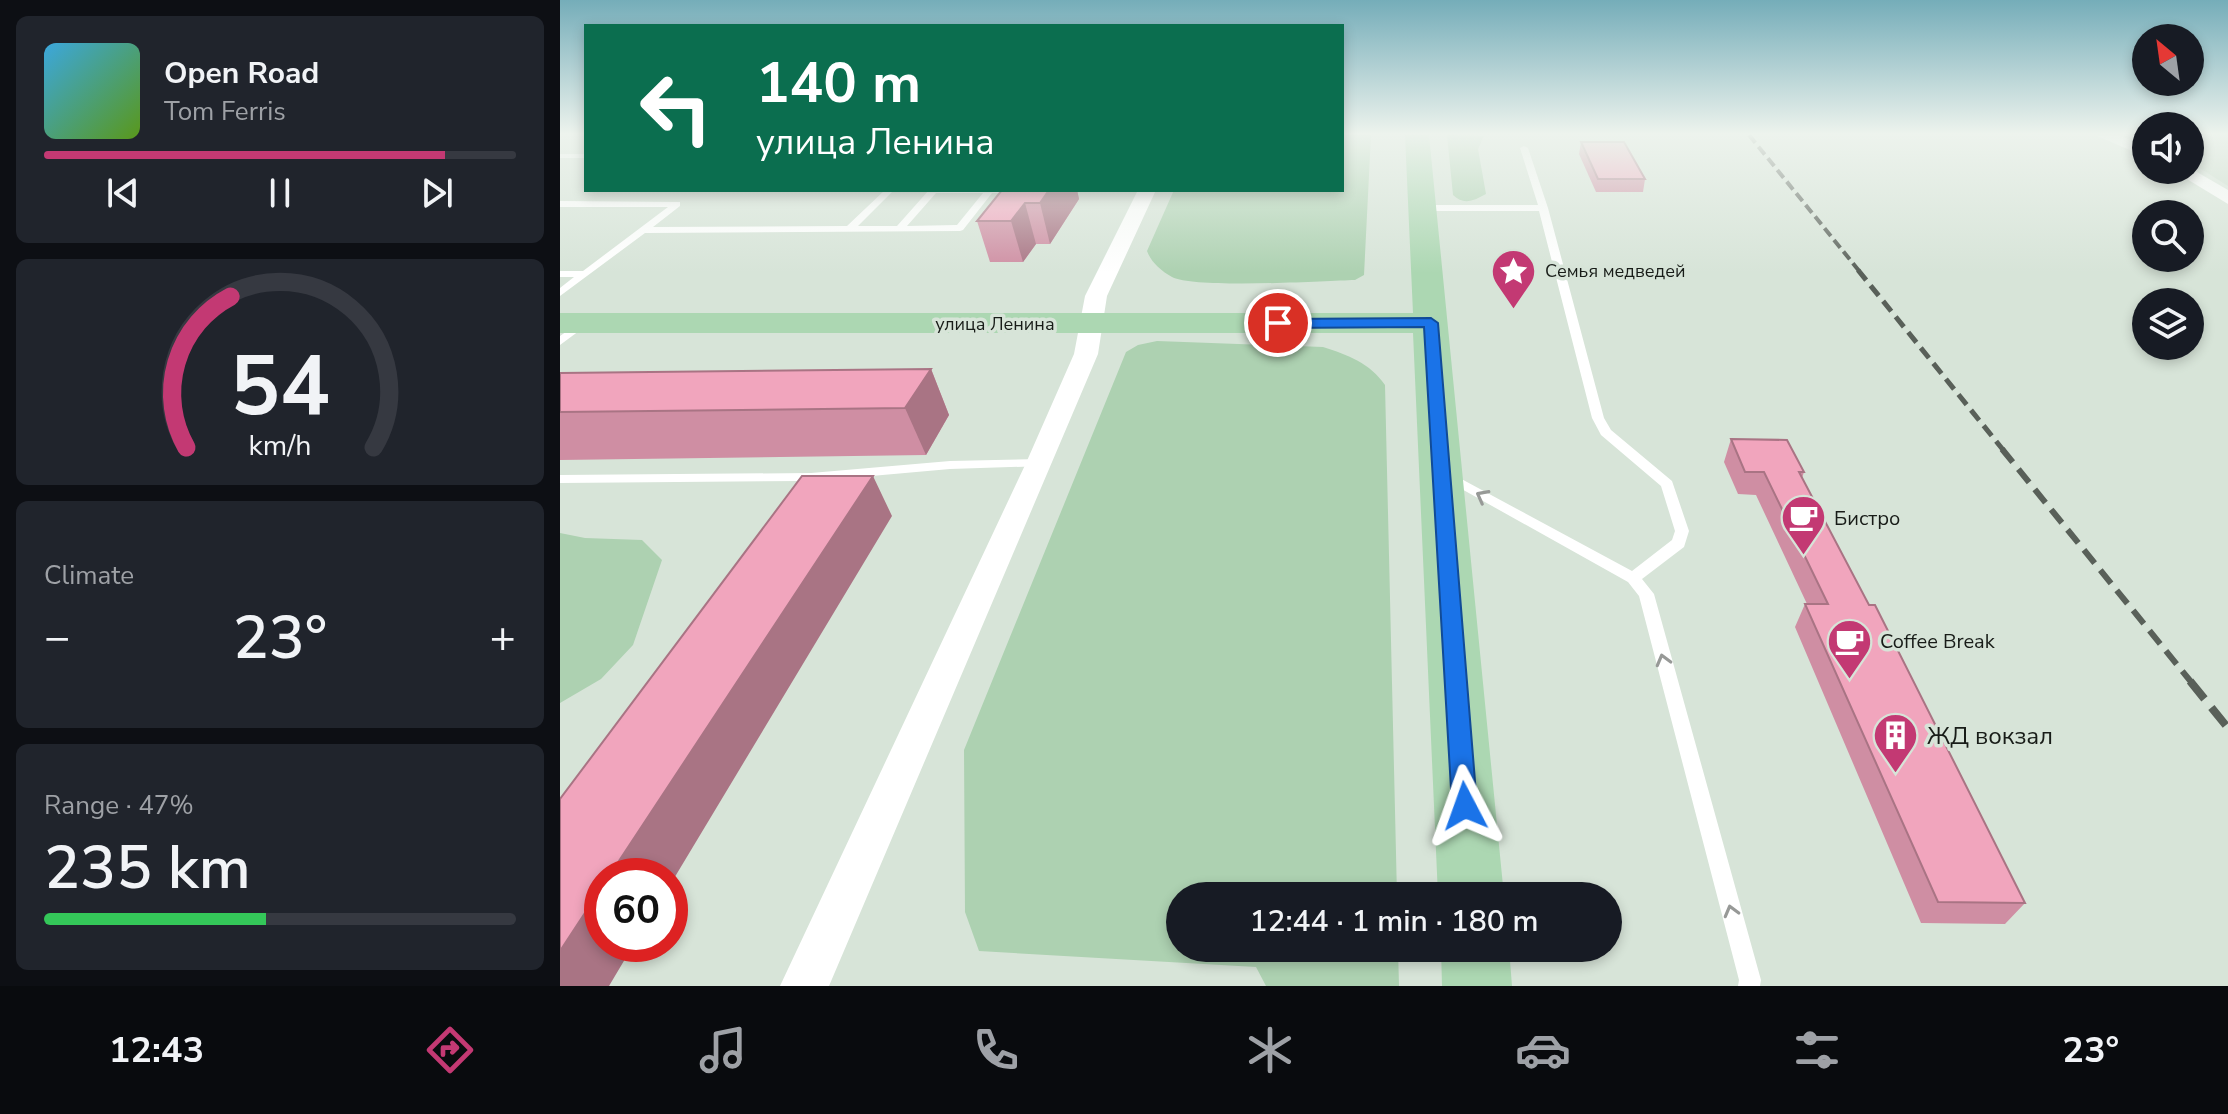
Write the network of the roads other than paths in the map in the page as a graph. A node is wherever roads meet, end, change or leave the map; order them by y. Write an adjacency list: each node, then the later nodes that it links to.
1 (1420, 181): 10 (main road)
2 (1534, 181): 11 (lane)
3 (2204, 184): 8 (street)
4 (888, 192): 12 (lane)
5 (932, 192): 13 (lane)
6 (988, 192): 13 (lane)
7 (1146, 192): 19 (street)
8 (2228, 198)
9 (560, 204): 14 (lane)
10 (1422, 208): 11 (lane); 18 (main road)
11 (1543, 208): 26 (lane)
12 (851, 227): 13 (lane); 14 (lane)
13 (900, 228)
14 (644, 230): 16 (lane)
15 (560, 274): 16 (lane)
16 (585, 274): 17 (lane)
17 (560, 293)
18 (1431, 323): 19 (main road, улица Ленина); 22 (main road)
19 (1092, 324): 20 (main road, улица Ленина); 21 (street)
20 (568, 329)
21 (1040, 463): 23 (lane); 29 (street)
22 (1442, 474): 26 (lane, one-way to 22); 27 (main road)
23 (811, 477): 24 (lane); 25 (lane)
24 (560, 479)
25 (791, 503)
26 (1633, 578): 31 (lane, one-way to 26)
27 (1470, 882)
28 (1476, 962): 30 (main road)
29 (804, 986)
30 (1477, 986)
31 (1749, 986)

